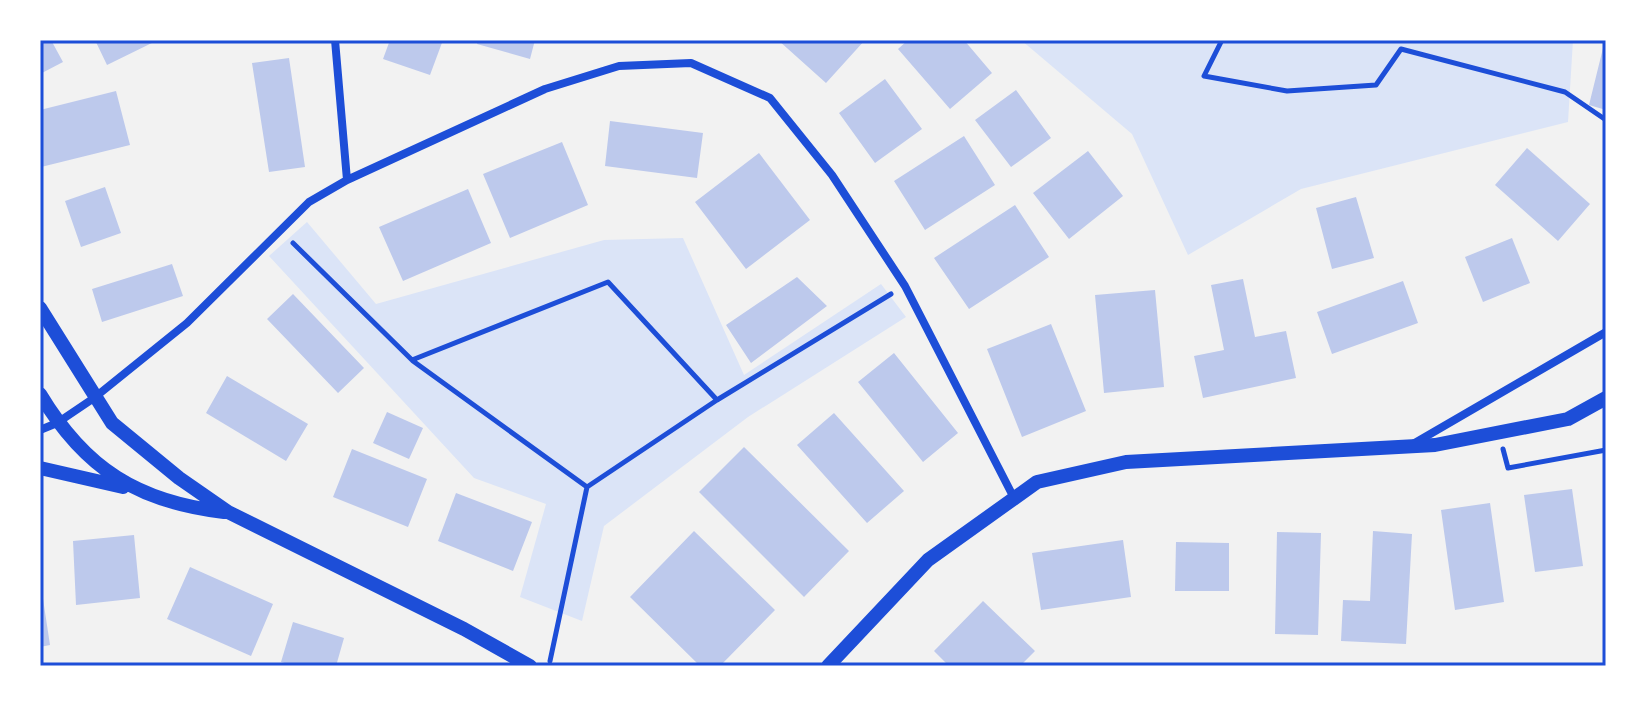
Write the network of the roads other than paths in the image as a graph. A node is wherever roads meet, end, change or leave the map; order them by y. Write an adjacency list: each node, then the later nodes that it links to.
1 (207, 40): 2 (lane)
2 (223, 40)
3 (335, 40): 4 (street)
4 (347, 180): 8 (street); 15 (street)
5 (40, 308): 8 (street)
6 (1606, 332): 12 (street)
7 (40, 394): 10 (street)
8 (94, 398): 10 (street); 16 (street)
9 (1606, 398): 12 (street)
10 (57, 423): 11 (street); 14 (street)
11 (40, 430)
12 (1407, 447): 15 (street)
13 (40, 468): 14 (street)
14 (131, 489): 16 (street)
15 (1014, 498): 18 (street)
16 (228, 512): 17 (street)
17 (530, 666)
18 (828, 666)

